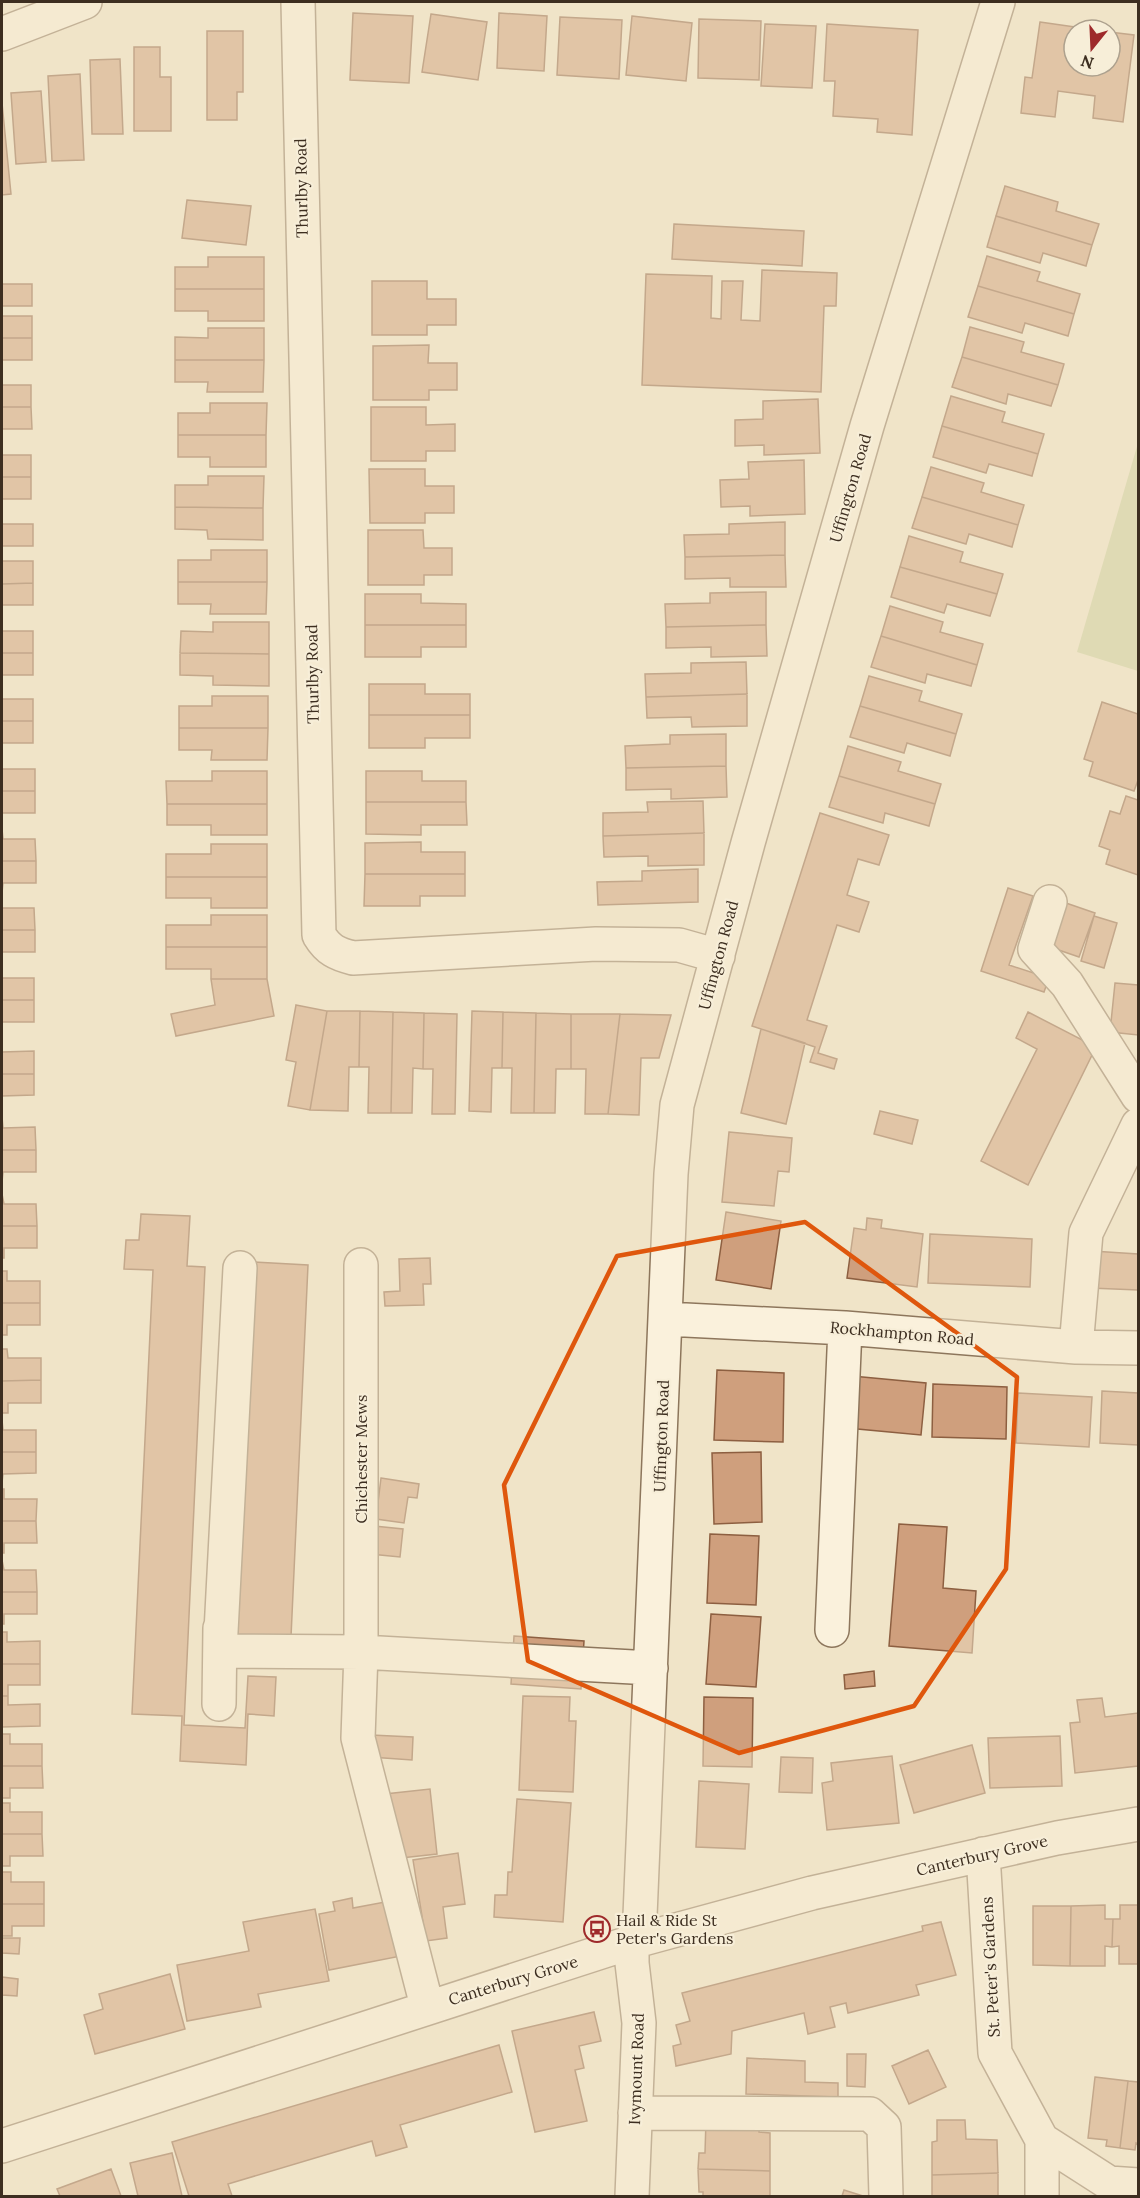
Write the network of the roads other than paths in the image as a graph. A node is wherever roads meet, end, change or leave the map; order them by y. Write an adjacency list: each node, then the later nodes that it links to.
1 (85, 2): 4 (street)
2 (298, 2): 6 (street, Thurlby Road)
3 (998, 2): 6 (street, Uffington Road)
4 (2, 34)
5 (1050, 902): 7 (street)
6 (718, 956): 11 (street, Uffington Road)
7 (1138, 1096)
8 (1138, 1125): 13 (street)
9 (361, 1265): 17 (street, Chichester Mews)
10 (231, 1270): 16 (street)
11 (666, 1319): 12 (street, Rockhampton Road); 18 (street, Uffington Road)
12 (845, 1328): 13 (street, Rockhampton Road); 15 (street)
13 (1076, 1347): 14 (street, Rockhampton Road)
14 (1138, 1348)
15 (832, 1630)
16 (220, 1651): 17 (street); 19 (street)
17 (361, 1652): 18 (street); 23 (street, Chichester Mews)
18 (651, 1668): 22 (street, Uffington Road)
19 (219, 1704)
20 (1138, 1824): 21 (street, Canterbury Grove)
21 (983, 1854): 22 (street, Canterbury Grove); 25 (street, St. Peter's Gardens)
22 (632, 1942): 23 (street, Canterbury Grove); 24 (street, Ivymount Road)
23 (427, 2006): 26 (street, Canterbury Grove)
24 (635, 2113): 28 (street, Ivymount Road); 29 (street)
25 (1042, 2140): 27 (street, St. Peter's Gardens); 30 (street, St. Peter's Gardens)
26 (2, 2146)
27 (1138, 2185)
28 (632, 2196)
29 (886, 2196)
30 (1042, 2196)

